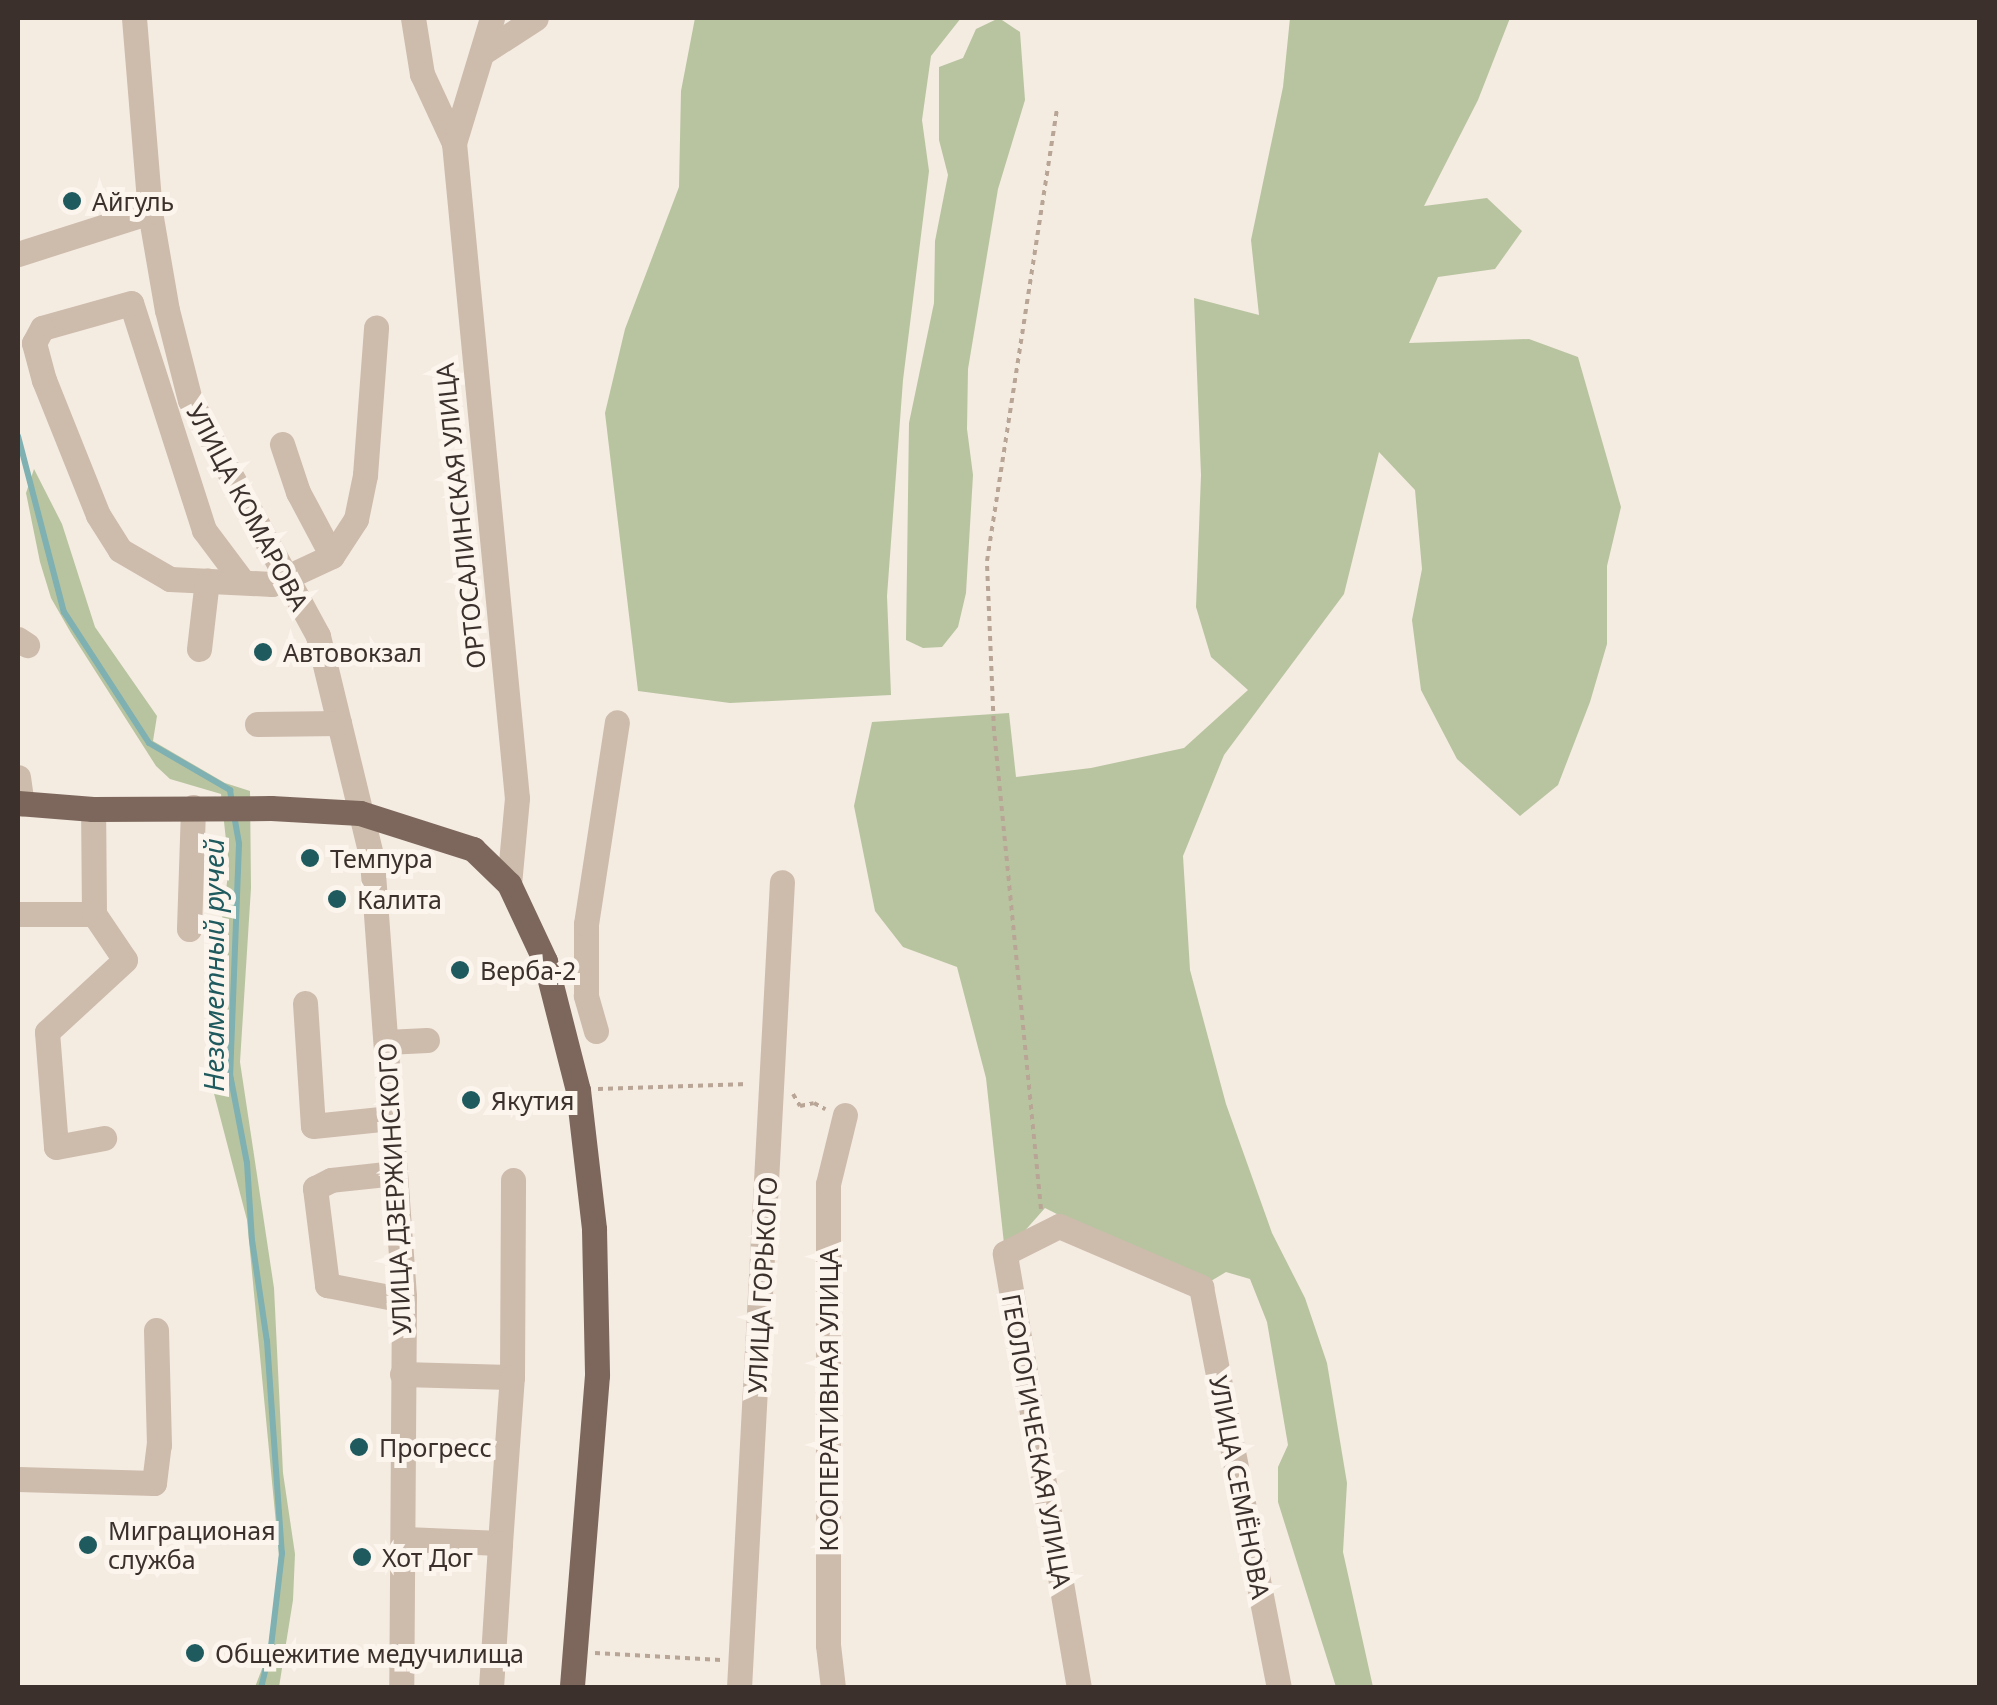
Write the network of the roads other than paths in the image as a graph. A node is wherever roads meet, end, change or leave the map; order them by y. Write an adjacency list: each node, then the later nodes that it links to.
1 (134, 18): 7 (street, УЛИЦА КОМАРОВА)
2 (413, 18): 6 (street, ОРТОСАЛИНСКАЯ УЛИЦА)
3 (492, 18): 5 (street, ОРТОСАЛИНСКАЯ УЛИЦА)
4 (536, 18): 5 (street)
5 (482, 54): 6 (street, ОРТОСАЛИНСКАЯ УЛИЦА)
6 (454, 143): 25 (street, ОРТОСАЛИНСКАЯ УЛИЦА)
7 (150, 212): 8 (street); 13 (street, УЛИЦА КОМАРОВА)
8 (18, 254)
9 (376, 327): 11 (street)
10 (282, 444): 11 (street)
11 (332, 556): 13 (street)
12 (207, 580): 14 (street); 14 (street); 15 (street)
13 (288, 580): 14 (street); 18 (street, УЛИЦА КОМАРОВА)
14 (243, 582)
15 (199, 649)
16 (617, 722): 29 (street)
17 (256, 724): 18 (street)
18 (339, 724): 23 (street, УЛИЦА КОМАРОВА)
19 (18, 777): 20 (street)
20 (20, 804): 22 (main road)
21 (205, 807): 22 (main road); 23 (main road); 28 (street)
22 (93, 809): 27 (street)
23 (360, 813): 25 (main road); 34 (street, УЛИЦА ДЗЕРЖИНСКОГО)
24 (782, 882): 51 (street, УЛИЦА ГОРЬКОГО)
25 (509, 884): 30 (main road)
26 (18, 914): 27 (street)
27 (94, 914): 37 (street)
28 (189, 929)
29 (585, 981): 30 (street); 32 (street)
30 (550, 988): 50 (main road)
31 (305, 1003): 36 (street)
32 (596, 1031)
33 (427, 1040): 34 (street)
34 (386, 1042): 36 (street, УЛИЦА ДЗЕРЖИНСКОГО)
35 (845, 1115): 52 (street, КООПЕРАТИВНАЯ УЛИЦА)
36 (391, 1118): 38 (street, УЛИЦА ДЗЕРЖИНСКОГО)
37 (104, 1138)
38 (395, 1173): 41 (street, УЛИЦА ДЗЕРЖИНСКОГО); 41 (street)
39 (513, 1180): 44 (street)
40 (1051, 1230): 53 (street, ГЕОЛОГИЧЕСКАЯ УЛИЦА); 54 (street, УЛИЦА СЕМЁНОВА)
41 (404, 1300): 43 (street, УЛИЦА ДЗЕРЖИНСКОГО)
42 (156, 1330): 45 (street)
43 (402, 1374): 44 (street); 46 (street, УЛИЦА ДЗЕРЖИНСКОГО)
44 (512, 1377): 47 (street)
45 (18, 1479)
46 (405, 1539): 47 (street); 48 (street, УЛИЦА ДЗЕРЖИНСКОГО)
47 (500, 1543): 49 (street)
48 (401, 1688)
49 (491, 1688)
50 (572, 1688)
51 (739, 1688)
52 (833, 1688)
53 (1079, 1688)
54 (1279, 1688)

